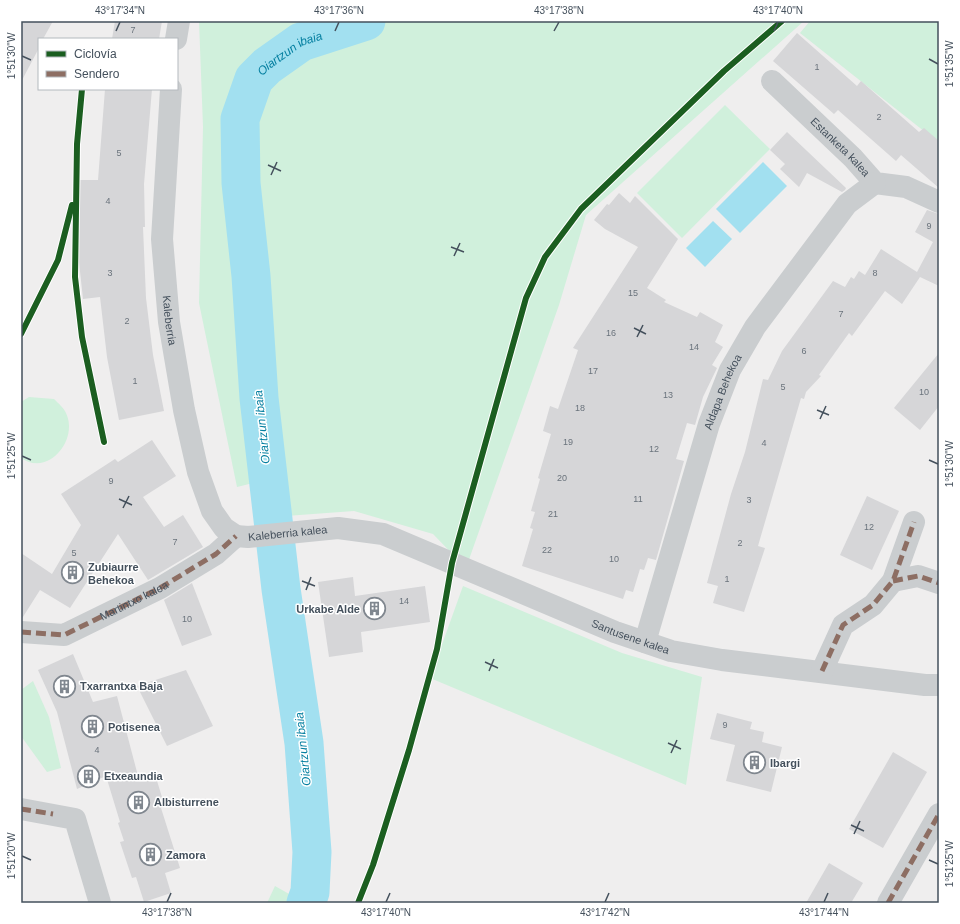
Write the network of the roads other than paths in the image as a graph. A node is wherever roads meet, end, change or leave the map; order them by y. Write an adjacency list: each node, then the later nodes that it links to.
1 (179, 21): 2 (street)
2 (176, 38)
3 (772, 81): 5 (street, Estanketa kalea)
4 (170, 90): 9 (street, Kaleberria)
5 (875, 183): 6 (street, Estanketa kalea); 13 (street, Aldapa Behekoa)
6 (939, 202)
7 (914, 522): 10 (street)
8 (338, 528): 9 (street, Kaleberria kalea); 13 (street, Santusene kalea)
9 (236, 536): 12 (street, Martintxo kalea)
10 (893, 581): 11 (street); 14 (street)
11 (939, 583)
12 (21, 632)
13 (645, 642): 14 (street, Santusene kalea)
14 (822, 671): 15 (street, Santusene kalea)
15 (939, 685)
16 (21, 809): 18 (street)
17 (939, 814): 19 (street)
18 (100, 903)
19 (888, 903)

